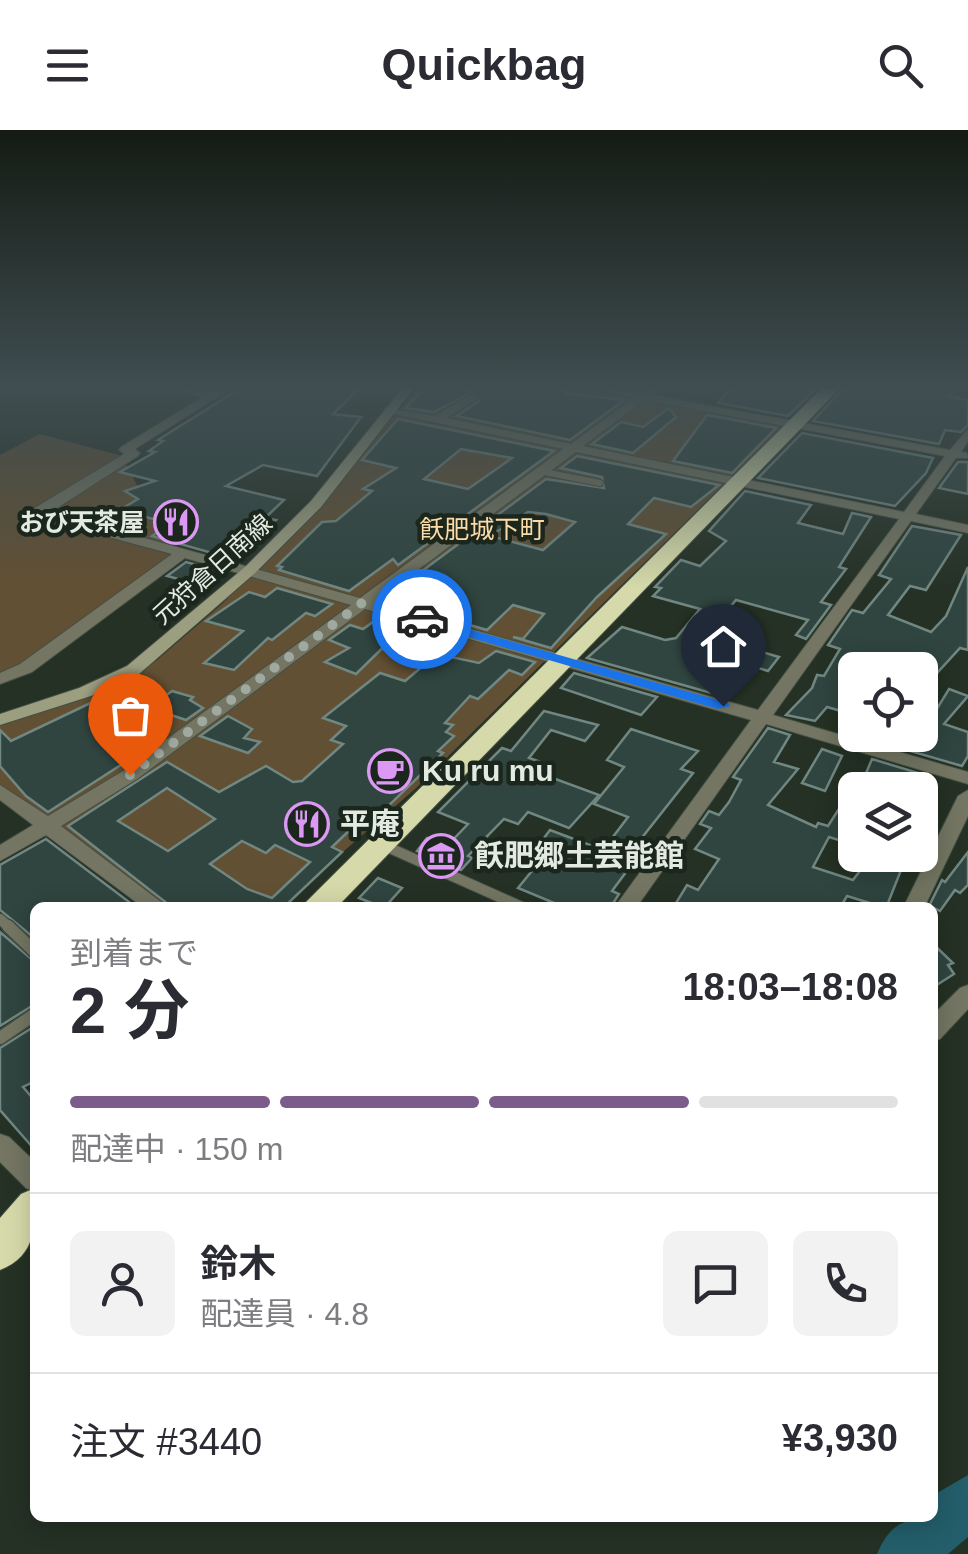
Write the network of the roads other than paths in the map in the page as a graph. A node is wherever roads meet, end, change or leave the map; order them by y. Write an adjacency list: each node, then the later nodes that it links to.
1 (130, 455): 12 (street)
2 (354, 455): 13 (main road, 元狩倉日南線)
3 (560, 455): 7 (street)
4 (607, 455): 8 (street)
5 (765, 455): 8 (highway)
6 (952, 455): 10 (street)
7 (538, 471): 9 (lane); 14 (street)
8 (738, 482): 10 (street); 15 (highway)
9 (600, 483)
10 (907, 516): 11 (street); 17 (street)
11 (968, 529)
12 (183, 553): 13 (street); 16 (street)
13 (250, 570): 14 (street); 18 (main road, 元狩倉日南線)
14 (362, 603): 15 (street); 22 (street)
15 (564, 658): 17 (street); 23 (highway)
16 (0, 679)
17 (759, 717): 19 (street); 28 (street)
18 (0, 720)
19 (968, 778)
20 (0, 790): 22 (street)
21 (968, 796): 29 (street)
22 (50, 826): 24 (street); 25 (street)
23 (379, 844): 26 (highway); 27 (lane)
24 (0, 854)
25 (150, 902)
26 (322, 902)
27 (510, 902)
28 (628, 902)
29 (916, 902)
30 (0, 919): 31 (lane)
31 (30, 947)
32 (968, 994): 34 (street)
33 (30, 1017): 35 (lane)
34 (938, 1026)
35 (0, 1038)
36 (0, 1145): 37 (street)
37 (30, 1175)
38 (30, 1213): 39 (highway)
39 (0, 1250)

